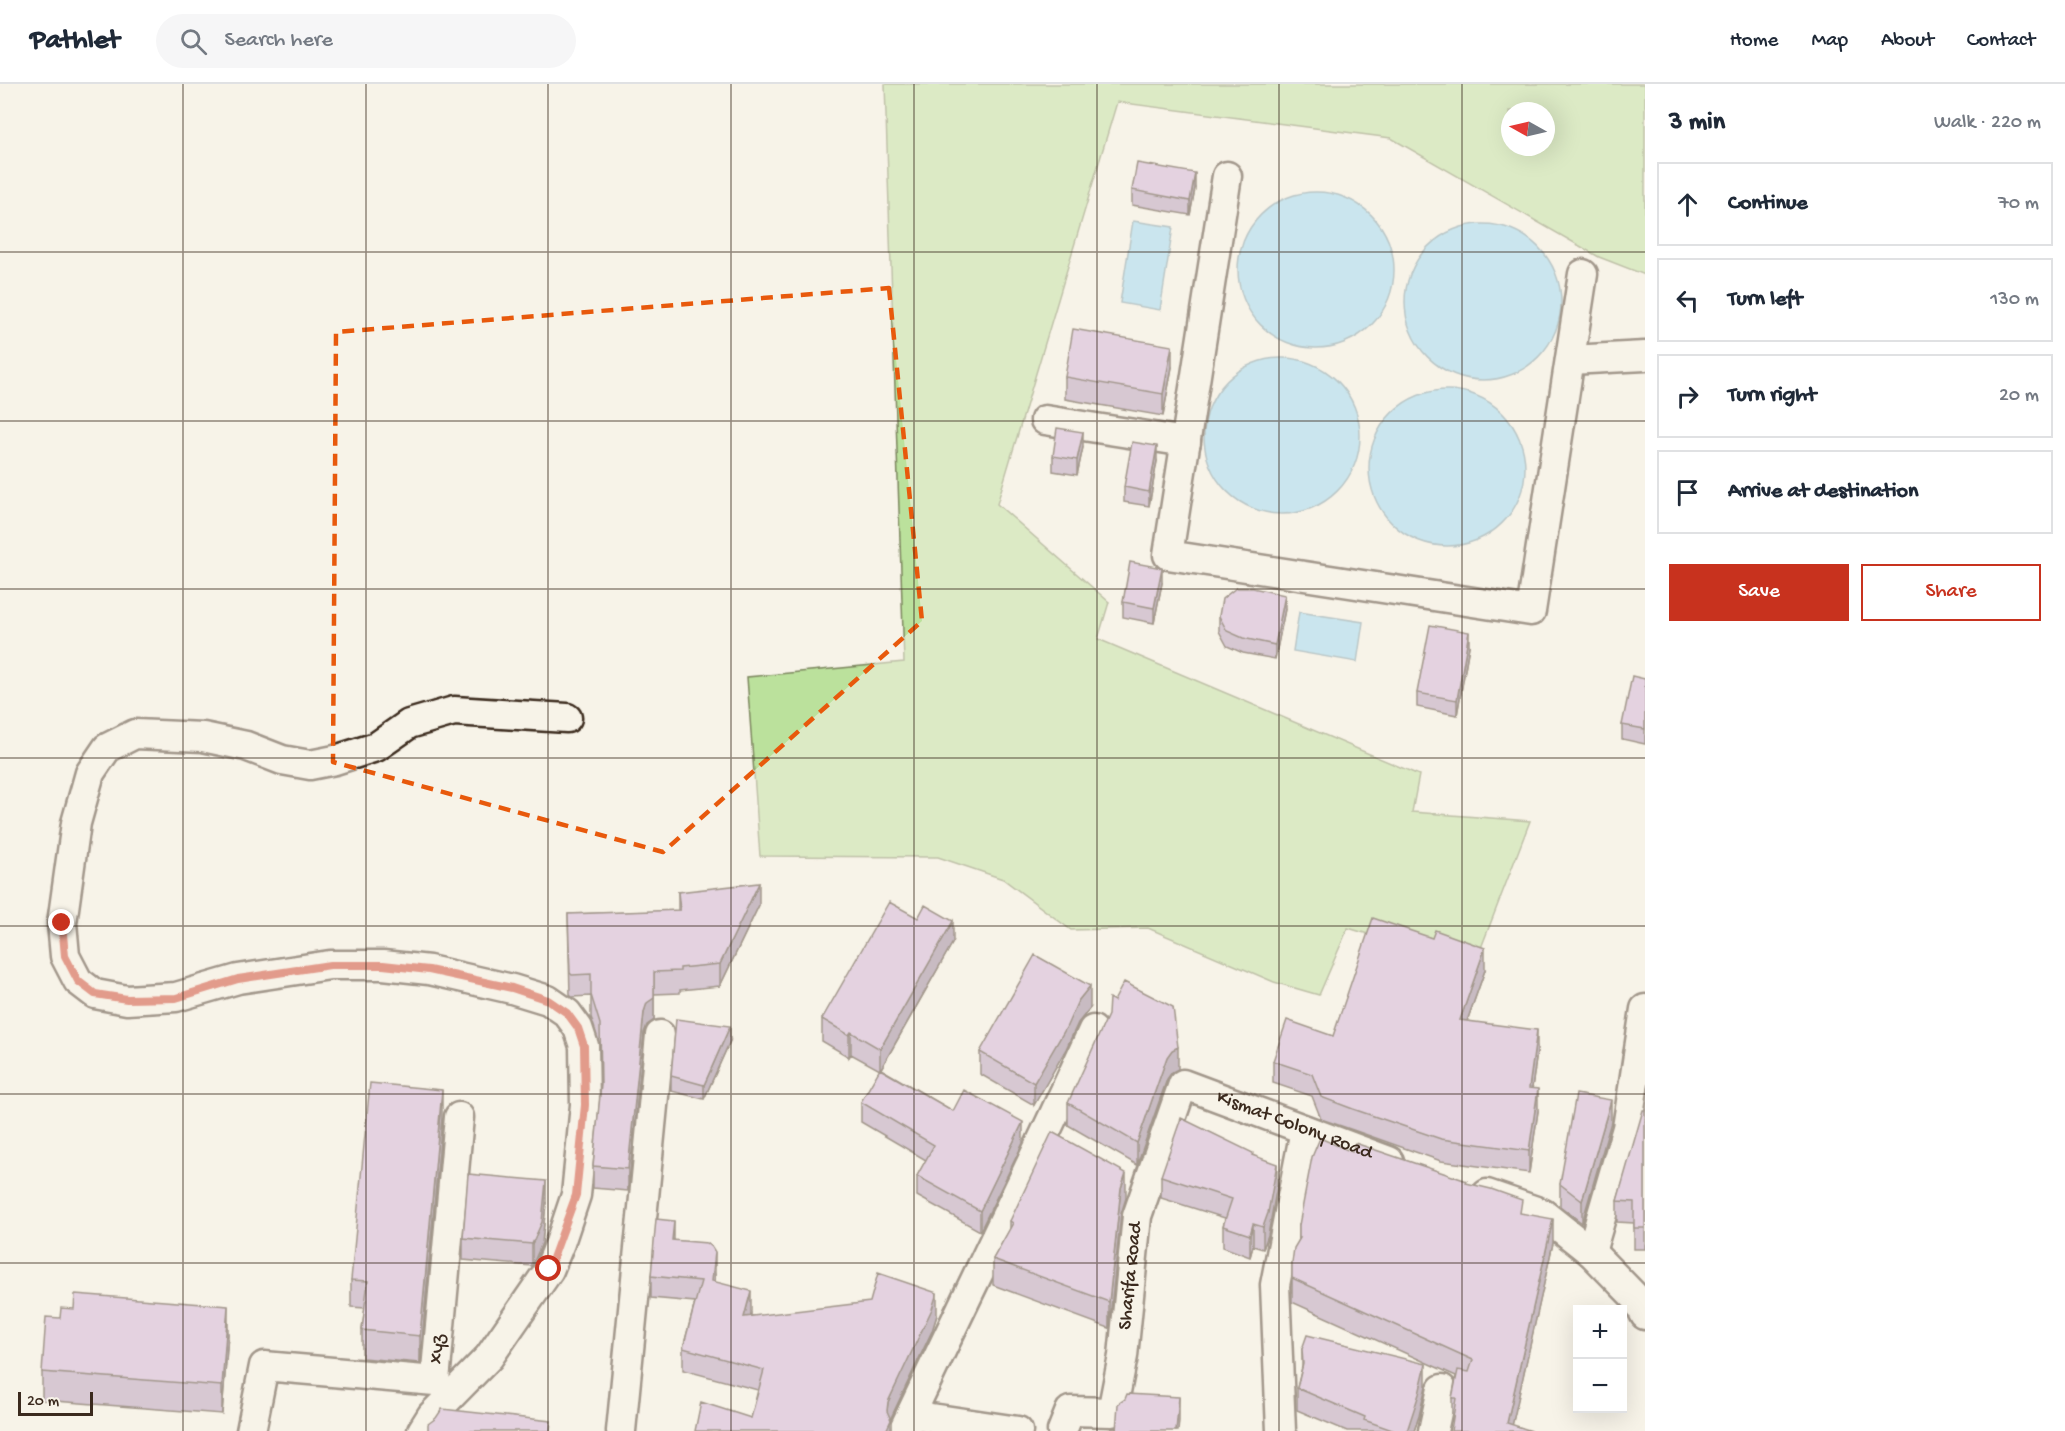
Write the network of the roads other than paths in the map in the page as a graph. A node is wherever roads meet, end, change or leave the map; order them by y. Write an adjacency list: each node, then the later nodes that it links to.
1 (1227, 176): 6 (street)
2 (1583, 274): 4 (street)
3 (1645, 356): 4 (street)
4 (1570, 360): 6 (street)
5 (1045, 420): 6 (street)
6 (1186, 442)
7 (567, 718): 22 (street)
8 (1645, 1009): 16 (street)
9 (1093, 1030): 20 (street)
10 (660, 1035): 23 (street)
11 (1183, 1084): 13 (street, Kismat Colony Road); 25 (street, Sharifa Road)
12 (459, 1117): 21 (street, xyz)
13 (1305, 1130): 14 (street, Kismat Colony Road); 26 (street)
14 (1416, 1170)
15 (1459, 1184): 16 (street)
16 (1591, 1252): 17 (street)
17 (1634, 1284): 18 (street)
18 (1645, 1315)
19 (1442, 1389): 27 (street)
20 (907, 1423): 24 (street)
21 (251, 1431)
22 (422, 1431)
23 (621, 1431)
24 (1017, 1431)
25 (1062, 1431)
26 (1281, 1431)
27 (1433, 1431)

